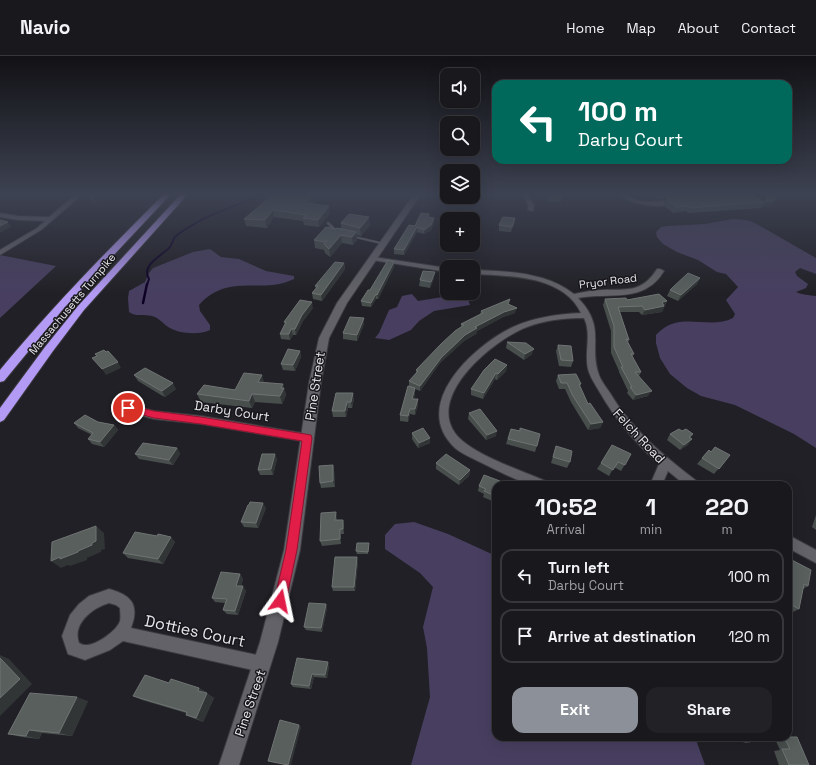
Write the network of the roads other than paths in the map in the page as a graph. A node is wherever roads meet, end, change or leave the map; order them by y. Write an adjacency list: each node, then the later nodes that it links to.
1 (40, 227): 7 (street)
2 (136, 227): 14 (highway, Massachusetts Turnpike)
3 (155, 227): 16 (highway, Massachusetts Turnpike)
4 (332, 227): 6 (lane)
5 (396, 227): 6 (main road, Pine Street)
6 (385, 244): 8 (main road, Pine Street)
7 (0, 253)
8 (374, 259): 9 (street); 17 (main road, Pine Street)
9 (440, 269)
10 (660, 271): 12 (street, Pryor Road)
11 (480, 272): 12 (street, Felch Road)
12 (574, 296): 13 (street, Felch Road)
13 (586, 314): 18 (street, Felch Road); 19 (street)
14 (0, 378)
15 (128, 408): 17 (street, Darby Court)
16 (0, 417)
17 (308, 438): 25 (main road, Pine Street)
18 (665, 464): 20 (street); 21 (street, Felch Road)
19 (535, 481)
20 (658, 481)
21 (688, 481)
22 (792, 542): 23 (street)
23 (816, 557)
24 (121, 633): 25 (street, Dotties Court)
25 (262, 664): 26 (main road, Pine Street)
26 (229, 765)

